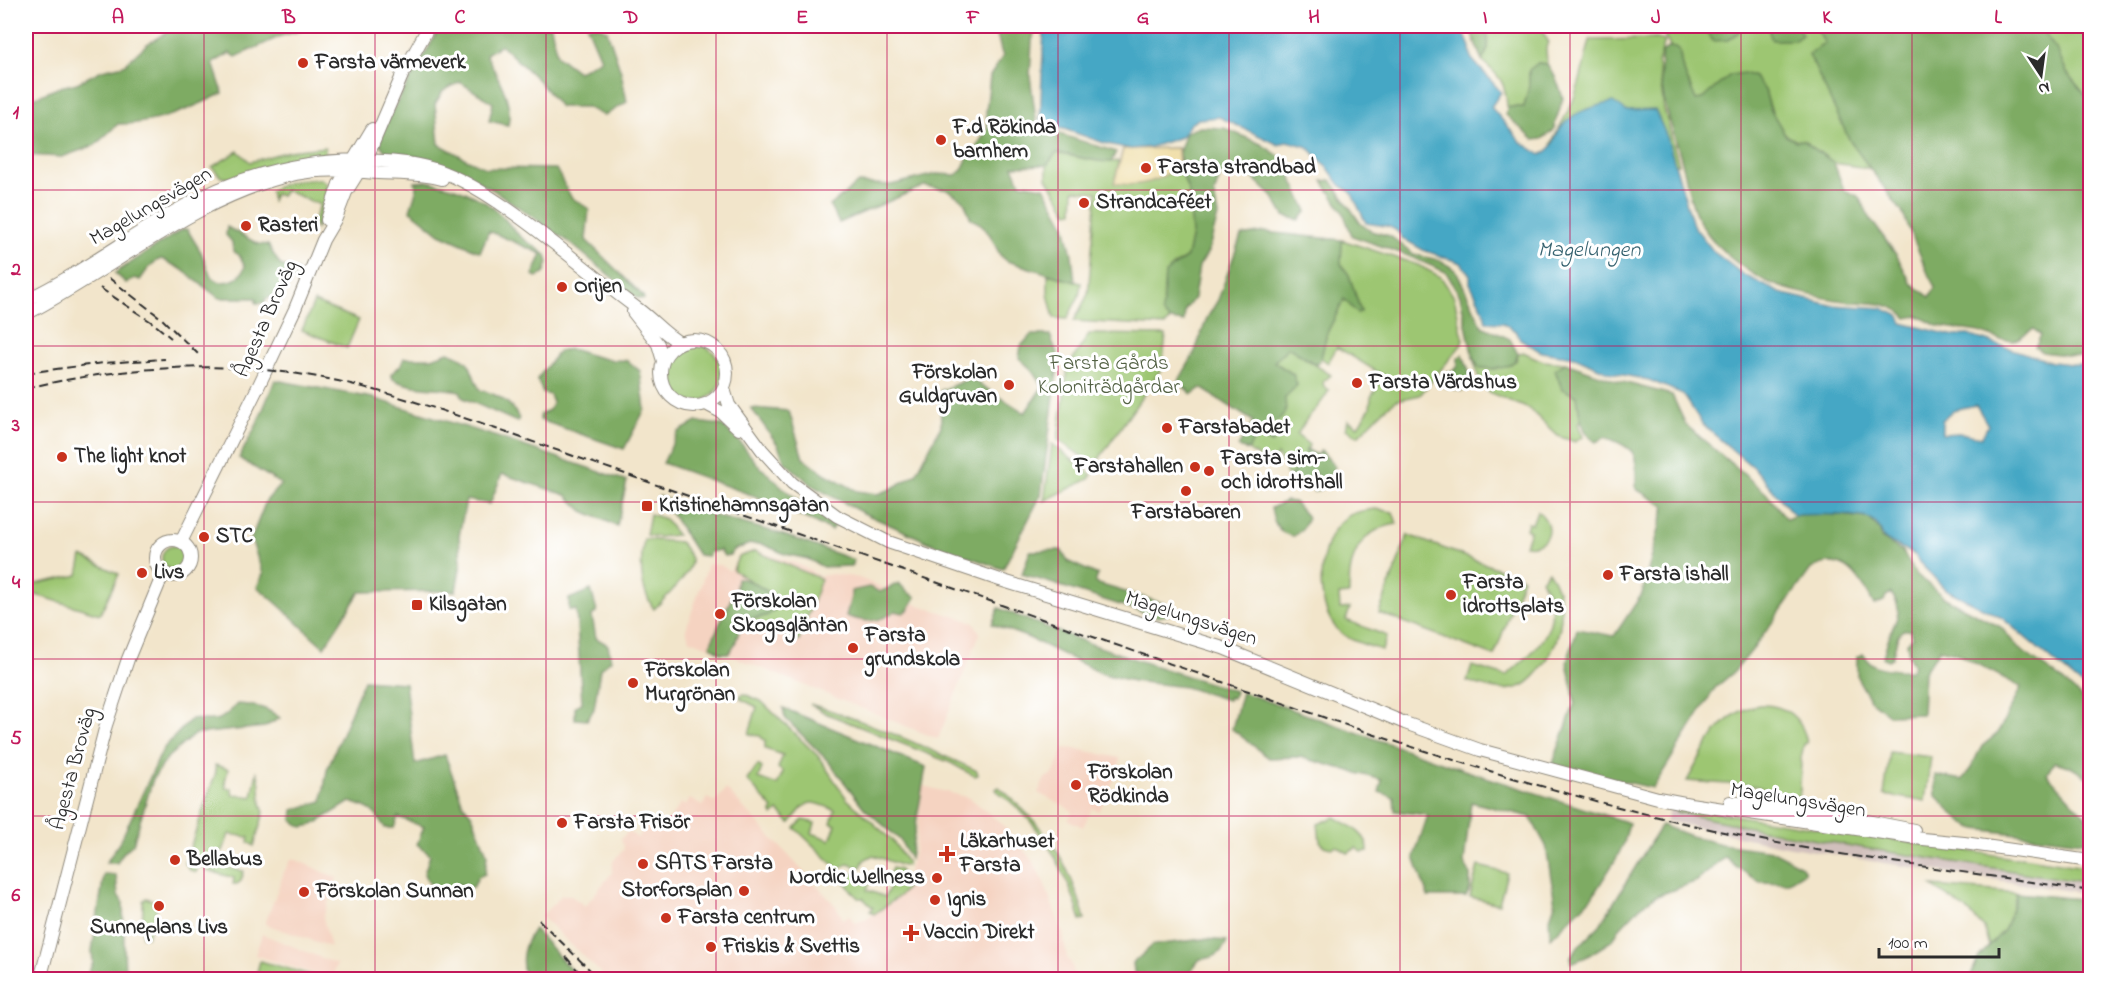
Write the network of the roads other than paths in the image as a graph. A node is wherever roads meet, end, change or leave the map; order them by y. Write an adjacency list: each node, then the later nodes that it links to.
1 (429, 26): 2 (main road, Ågesta Broväg)
2 (356, 165): 3 (main road, Magelungsvägen); 4 (main road, Magelungsvägen); 5 (main road, Magelungsvägen); 11 (main road, Ågesta Broväg)
3 (624, 299): 6 (main road, Magelungsvägen); 7 (main road, Magelungsvägen)
4 (26, 300)
5 (26, 314)
6 (680, 343): 7 (main road); 8 (main road)
7 (663, 361): 9 (main road)
8 (724, 389): 9 (main road); 10 (main road, Magelungsvägen)
9 (706, 404): 10 (main road, Magelungsvägen)
10 (762, 450): 13 (main road, Magelungsvägen)
11 (181, 542): 12 (main road); 12 (main road)
12 (163, 574): 14 (main road, Ågesta Broväg)
13 (2091, 861)
14 (40, 980)

